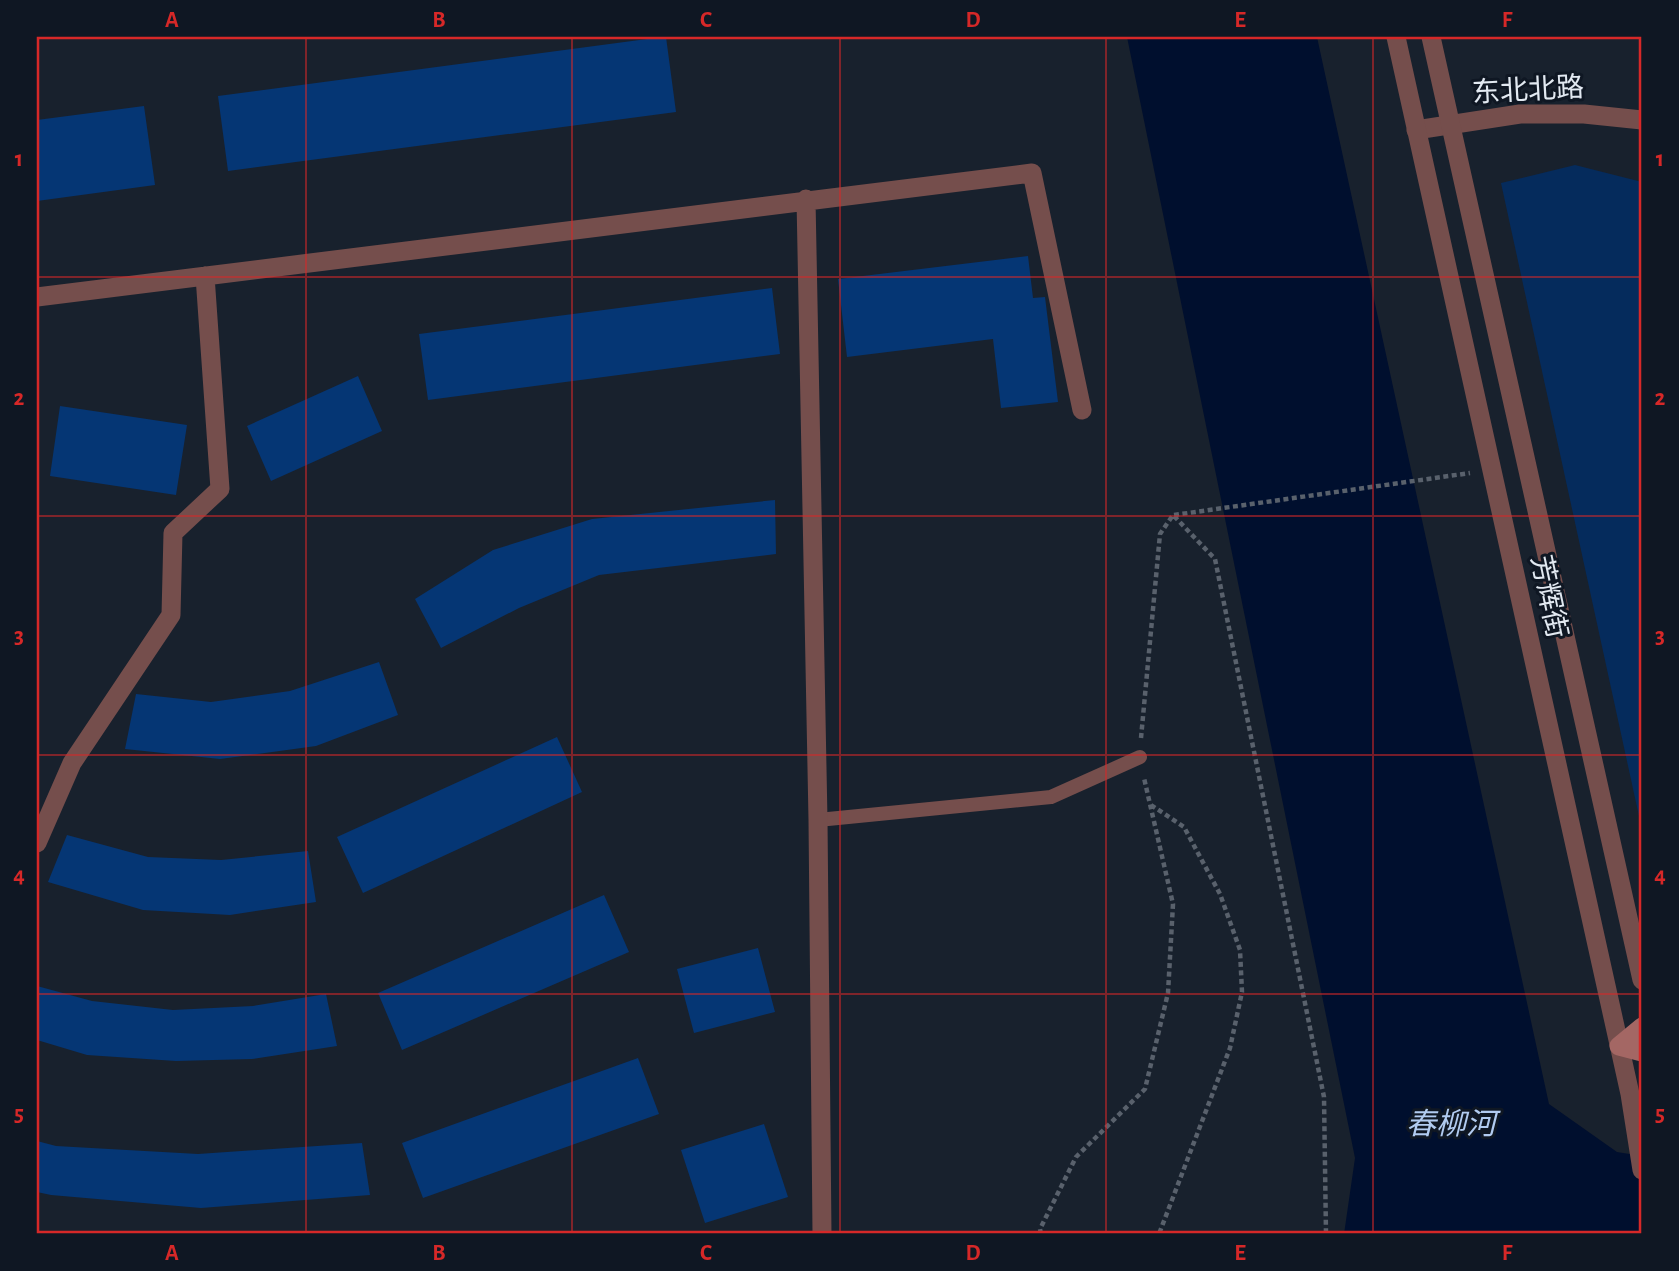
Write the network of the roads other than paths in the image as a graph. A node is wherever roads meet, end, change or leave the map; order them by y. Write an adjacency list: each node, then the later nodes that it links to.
1 (1396, 37): 5 (street, 芳辉街)
2 (1431, 37): 4 (street, 芳辉街)
3 (1642, 120): 4 (street, 东北北路)
4 (1451, 124): 5 (street, 东北北路); 13 (street, 芳辉街)
5 (1416, 130): 15 (street, 芳辉街)
6 (806, 199): 7 (street); 9 (street); 11 (street)
7 (205, 276): 8 (street); 12 (street)
8 (37, 297)
9 (1082, 410)
10 (1140, 757): 11 (lane)
11 (818, 820): 18 (street)
12 (37, 843)
13 (1642, 980)
14 (1642, 1027): 15 (main road)
15 (1620, 1050): 16 (main road); 17 (street, 芳辉街)
16 (1642, 1052)
17 (1642, 1170)
18 (822, 1234)

